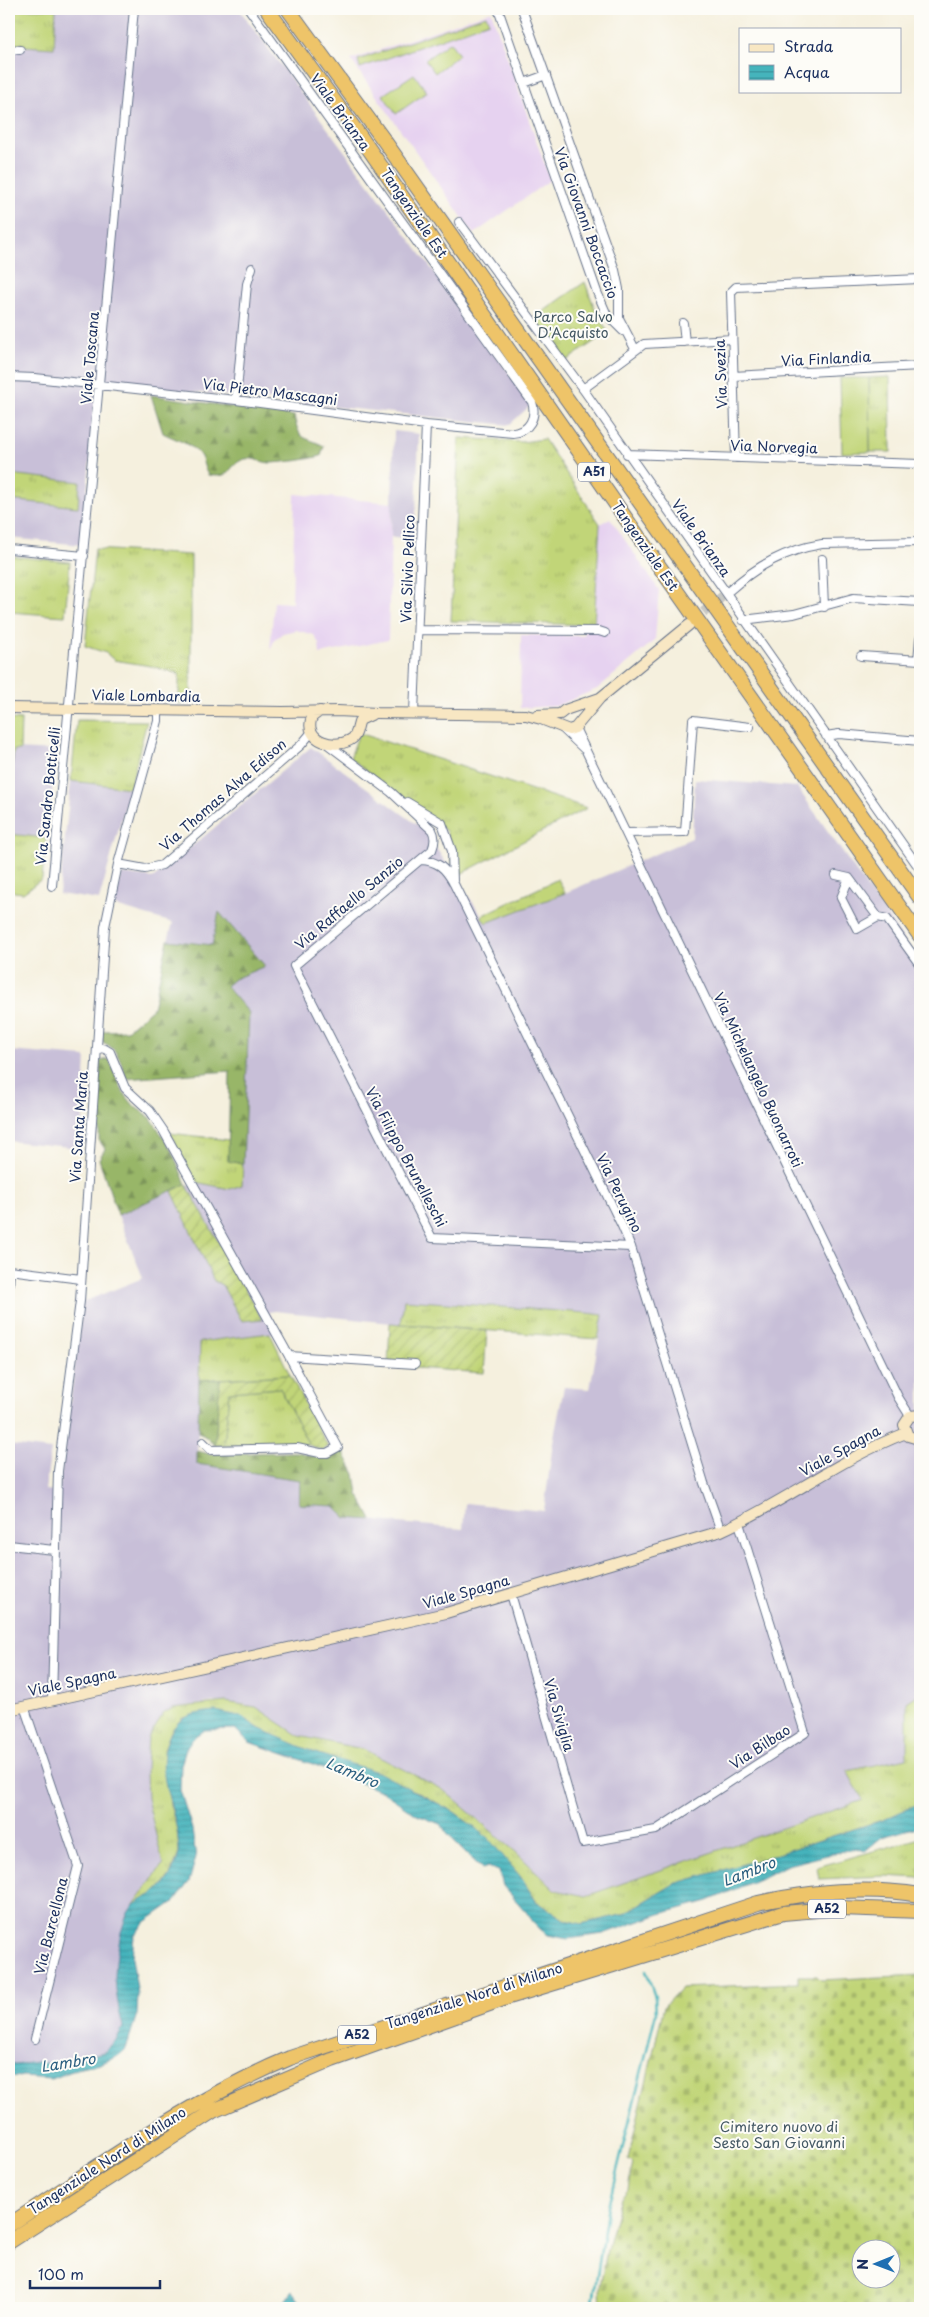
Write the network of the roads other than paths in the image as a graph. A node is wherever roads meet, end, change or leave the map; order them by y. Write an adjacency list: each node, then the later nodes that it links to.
1 (134, 9): 24 (street, Viale Toscana)
2 (250, 9): 28 (street, Viale Brianza)
3 (266, 9): 79 (highway, Tangenziale Est / A51)
4 (288, 9): 77 (highway, Tangenziale Est / A51)
5 (498, 9): 12 (street, Via Giovanni Boccaccio)
6 (522, 9): 11 (street, Via Giovanni Boccaccio)
7 (916, 9): 8 (street)
8 (920, 11)
9 (9, 49): 10 (street)
10 (20, 50)
11 (546, 75): 12 (street); 17 (street, Via Giovanni Boccaccio)
12 (524, 83): 17 (street, Via Giovanni Boccaccio)
13 (459, 222): 25 (street, Viale Brianza)
14 (252, 268): 26 (street)
15 (920, 279): 18 (street, Via Svezia)
16 (683, 322): 19 (street)
17 (626, 334): 20 (street)
18 (732, 339): 19 (street); 22 (street, Via Svezia)
19 (685, 342): 20 (street)
20 (636, 349): 25 (street)
21 (920, 366): 22 (street, Via Finlandia)
22 (733, 376): 30 (street, Via Svezia)
23 (9, 377): 24 (street, Via Pietro Mascagni)
24 (100, 386): 26 (street, Via Pietro Mascagni); 34 (street, Viale Toscana)
25 (583, 389): 29 (street, Viale Brianza)
26 (236, 400): 27 (street, Via Pietro Mascagni)
27 (426, 426): 28 (street, Via Pietro Mascagni); 41 (street, Via Silvio Pellico)
28 (527, 428)
29 (627, 454): 30 (street, Via Norvegia); 39 (street, Viale Brianza)
30 (736, 458): 31 (street, Via Norvegia)
31 (920, 464)
32 (920, 542): 36 (street)
33 (9, 549): 34 (street)
34 (84, 556): 48 (street, Viale Toscana)
35 (822, 559): 38 (street)
36 (730, 590)
37 (920, 602): 38 (street)
38 (824, 607): 39 (street)
39 (744, 620): 62 (street, Viale Brianza)
40 (689, 625): 46 (street, Viale Lombardia)
41 (418, 630): 42 (street); 55 (street, Via Silvio Pellico)
42 (605, 633)
43 (920, 638): 45 (street)
44 (861, 656): 45 (street)
45 (919, 660)
46 (600, 698): 51 (street, Viale Lombardia); 58 (street, Viale Lombardia)
47 (9, 708): 48 (street, Viale Lombardia)
48 (70, 709): 49 (street, Viale Lombardia); 76 (street, Via Sandro Botticelli)
49 (158, 710): 52 (street, Viale Lombardia); 71 (street, Via Santa Maria)
50 (320, 711): 52 (street, Viale Lombardia); 53 (street, Viale Lombardia); 61 (street)
51 (564, 711): 56 (street, Viale Lombardia); 58 (street); 59 (street)
52 (283, 712): 61 (street, Viale Lombardia)
53 (349, 712): 54 (street, Viale Lombardia); 57 (street)
54 (377, 713): 55 (street, Viale Lombardia); 57 (street)
55 (414, 713): 56 (street, Viale Lombardia)
56 (531, 716): 59 (street, Viale Lombardia)
57 (358, 724): 63 (street)
58 (577, 725): 59 (street, Viale Lombardia); 66 (street, Via Michelangelo Buonarroti)
59 (562, 727): 66 (street, Via Michelangelo Buonarroti)
60 (750, 727): 69 (street)
61 (310, 729): 65 (street, Viale Lombardia); 71 (street, Via Thomas Alva Edison)
62 (826, 736): 64 (street); 72 (street, Viale Brianza)
63 (349, 740): 65 (street); 67 (street)
64 (920, 741)
65 (326, 743): 67 (street, Via Perugino)
66 (587, 752): 69 (street, Via Michelangelo Buonarroti)
67 (349, 759): 68 (street, Via Perugino)
68 (391, 792): 70 (street, Via Perugino); 75 (street, Via Perugino)
69 (626, 833): 89 (street, Via Michelangelo Buonarroti)
70 (421, 860): 75 (street, Via Perugino); 81 (street, Via Raffaello Sanzio)
71 (118, 864): 82 (street, Via Santa Maria)
72 (920, 869)
73 (836, 875): 74 (street)
74 (849, 878): 78 (street); 78 (street)
75 (453, 882): 83 (street, Via Perugino)
76 (52, 886)
77 (920, 898)
78 (878, 917): 80 (street)
79 (920, 936)
80 (920, 965)
81 (294, 966): 83 (street, Via Filippo Brunelleschi)
82 (97, 1047): 85 (street, Via Santa Maria); 87 (street)
83 (631, 1246): 94 (street, Via Perugino)
84 (10, 1270): 85 (street); 86 (street)
85 (81, 1279): 96 (street, Via Santa Maria)
86 (9, 1288)
87 (289, 1356): 88 (street); 92 (street)
88 (415, 1364)
89 (915, 1416): 90 (street)
90 (906, 1433): 91 (street); 93 (street, Viale Spagna)
91 (920, 1438)
92 (203, 1442)
93 (739, 1523): 94 (street, Viale Spagna); 101 (street, Via Bilbao)
94 (721, 1531): 97 (street, Viale Spagna)
95 (9, 1545): 96 (street)
96 (54, 1550): 98 (street, Via Santa Maria)
97 (510, 1594): 98 (street, Viale Spagna); 101 (street, Via Siviglia)
98 (52, 1701): 99 (street, Viale Spagna)
99 (24, 1706): 100 (street, Viale Spagna); 104 (street, Via Barcellona)
100 (9, 1710)
101 (583, 1843)
102 (920, 1895): 105 (highway, Tangenziale Nord di Milano / A52)
103 (920, 1911): 106 (highway, Tangenziale Nord di Milano / A52)
104 (35, 2039)
105 (9, 2225)
106 (9, 2242)

